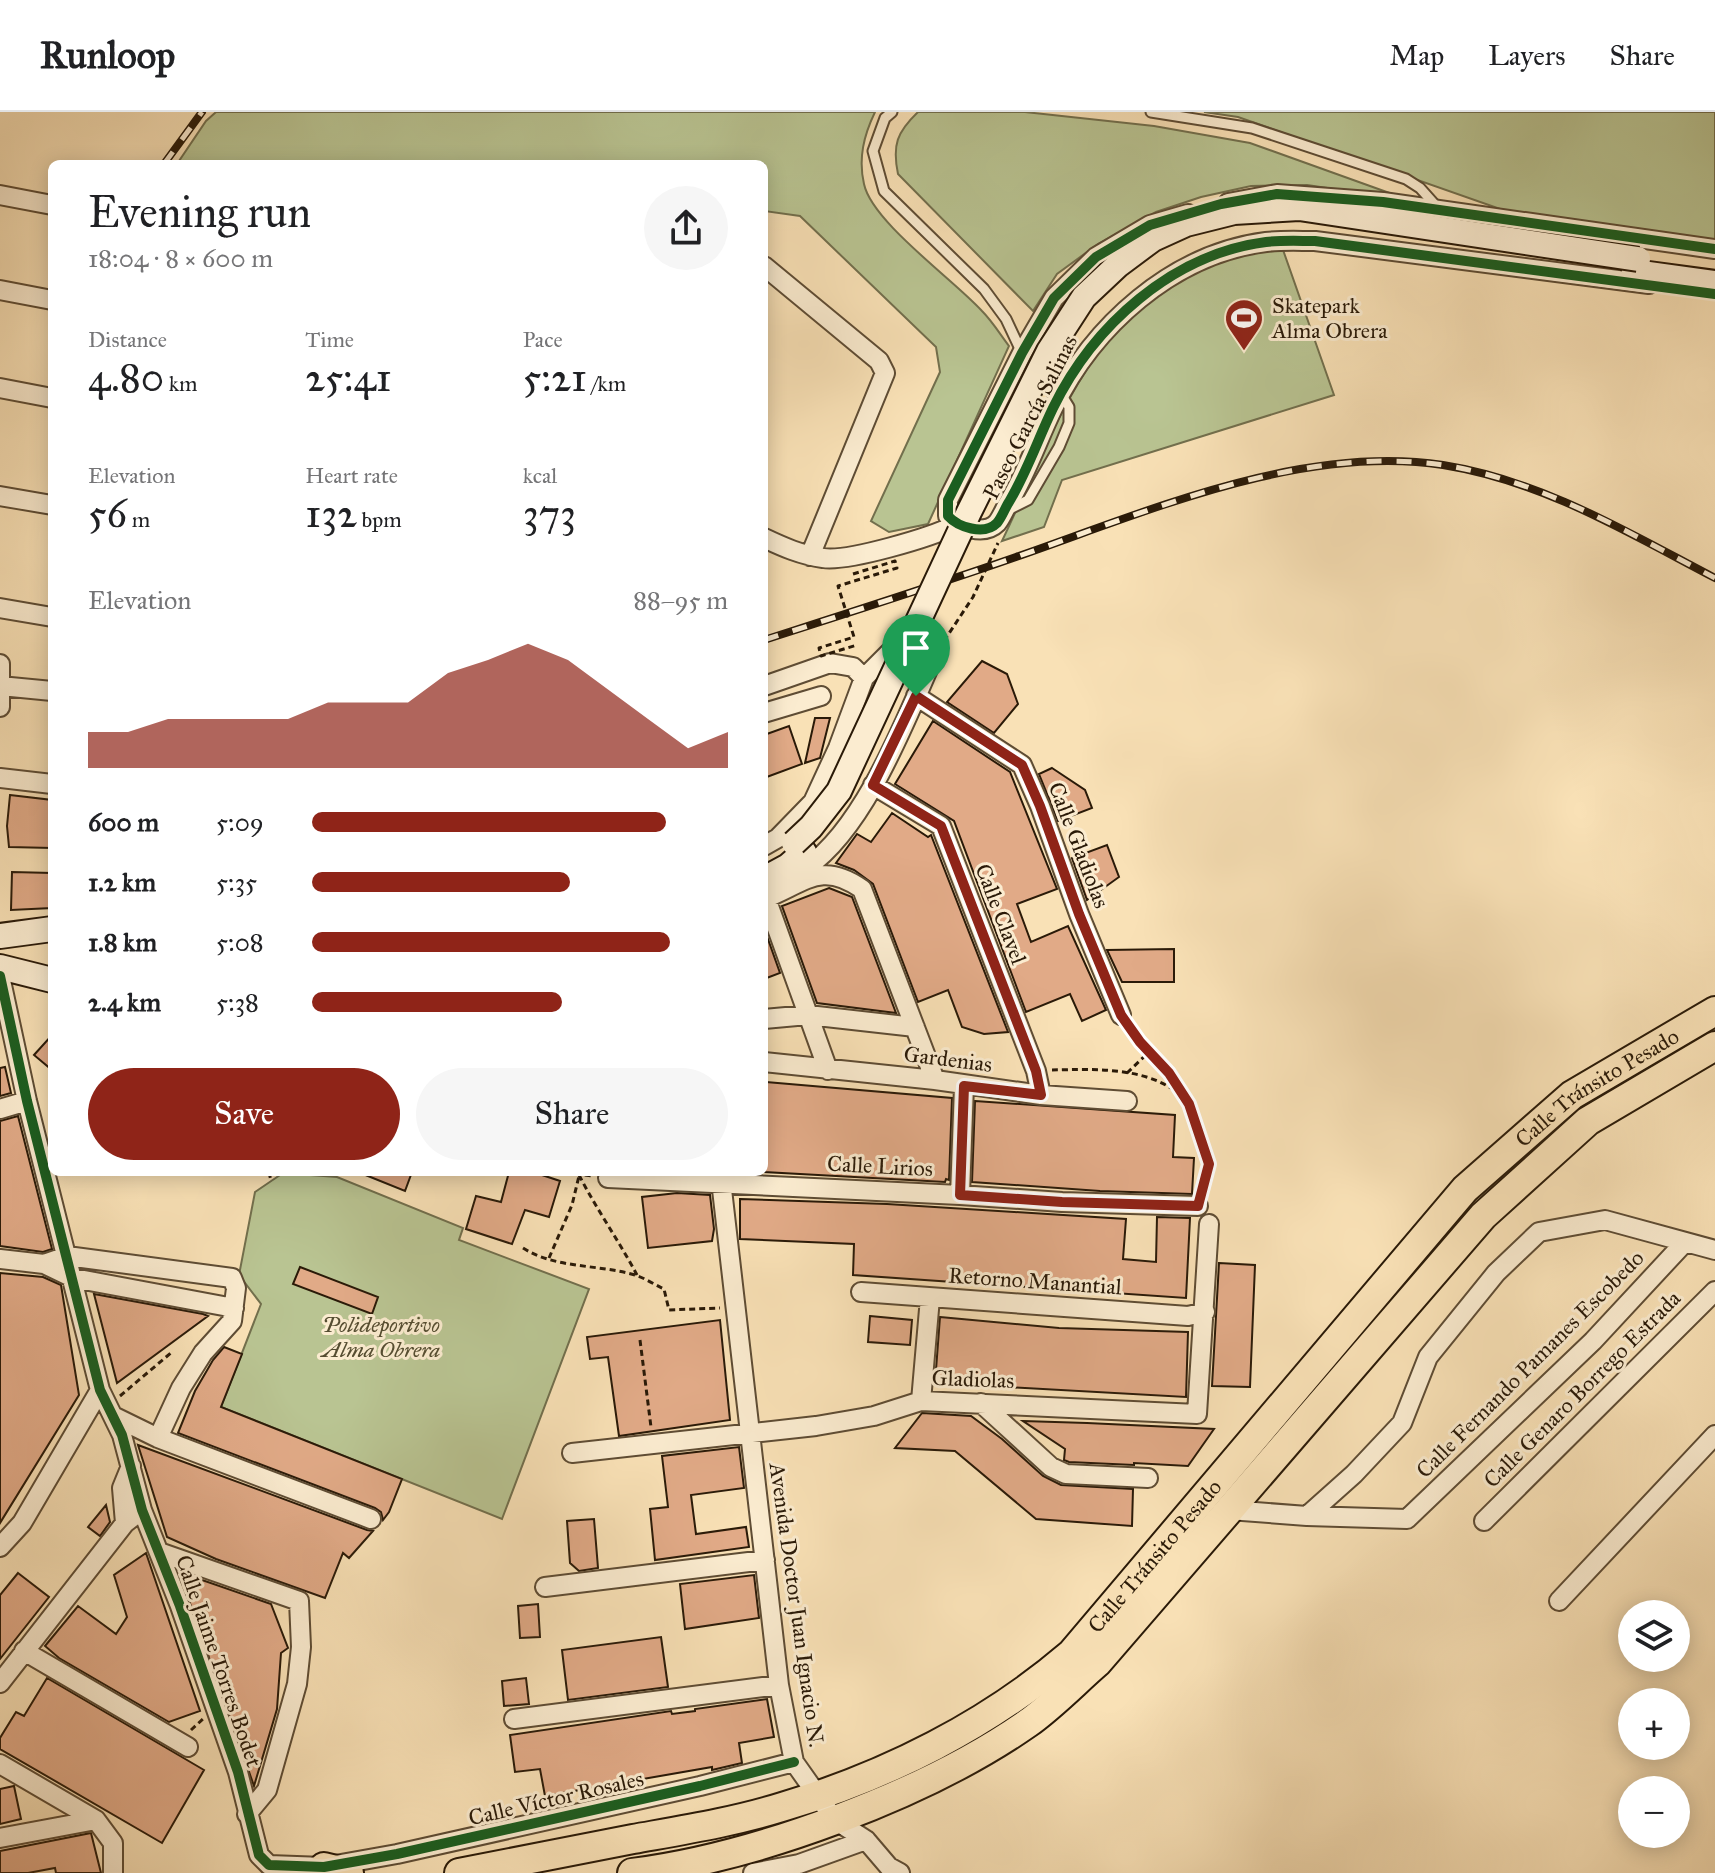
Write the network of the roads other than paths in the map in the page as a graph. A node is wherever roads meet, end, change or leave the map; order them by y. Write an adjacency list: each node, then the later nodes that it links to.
1 (892, 112): 14 (lane)
2 (1151, 112): 5 (lane)
3 (0, 195): 4 (street)
4 (48, 204)
5 (1439, 210): 6 (street); 14 (street)
6 (1715, 249)
7 (1636, 266): 8 (main road, Paseo García Salinas); 10 (main road, Paseo García Salinas); 37 (main road, Paseo García Salinas)
8 (1715, 266)
9 (768, 269): 21 (street)
10 (1715, 283)
11 (0, 290): 13 (street)
12 (1715, 294): 19 (street)
13 (48, 299)
14 (1022, 353): 19 (street)
15 (0, 388): 16 (street)
16 (48, 397)
17 (0, 496): 18 (street)
18 (48, 504)
19 (955, 525): 21 (street)
20 (768, 540): 21 (street)
21 (810, 556)
22 (0, 608): 23 (street)
23 (48, 616)
24 (0, 664): 27 (street)
25 (864, 678): 26 (street); 30 (street); 36 (street)
26 (768, 685)
27 (1, 686): 28 (street); 31 (street)
28 (48, 691)
29 (821, 696): 32 (street)
30 (916, 696): 35 (street); 50 (street, Calle Gladiolas)
31 (0, 707)
32 (768, 712)
33 (0, 778): 34 (street)
34 (48, 784)
35 (873, 785): 40 (street); 58 (street, Calle Clavel)
36 (768, 844)
37 (799, 848): 38 (main road, Paseo García Salinas); 39 (main road, Paseo García Salinas)
38 (768, 860)
39 (768, 887)
40 (768, 889)
41 (768, 890): 52 (street)
42 (768, 902): 49 (street)
43 (48, 930): 44 (main road)
44 (0, 936)
45 (0, 967): 47 (main road)
46 (0, 976): 59 (street, Calle Jaime Torres Bodet)
47 (48, 979)
48 (1715, 1011): 105 (main road, Calle Tránsito Pesado)
49 (808, 1015): 51 (street); 52 (street); 55 (street)
50 (1121, 1015)
51 (768, 1019)
52 (915, 1027): 56 (street)
53 (1715, 1046): 88 (main road, Calle Tránsito Pesado)
54 (768, 1062): 55 (street, Gardenias)
55 (828, 1070): 56 (street, Gardenias)
56 (935, 1080): 57 (street, Gardenias)
57 (964, 1086): 58 (street, Gardenias); 64 (street)
58 (1041, 1095): 60 (street, Gardenias)
59 (27, 1101): 61 (street); 69 (street, Calle Jaime Torres Bodet)
60 (1127, 1101)
61 (0, 1109)
62 (720, 1177): 63 (street, Calle Lirios); 64 (street, Calle Lirios); 81 (street, Avenida Doctor Juan Ignacio N.)
63 (608, 1178)
64 (960, 1195): 65 (street, Calle Lirios)
65 (1198, 1206)
66 (1209, 1224): 77 (street)
67 (1685, 1242): 68 (street); 89 (street, Calle Fernando Pamanes Escobedo); 89 (street)
68 (1715, 1250)
69 (67, 1256): 71 (street); 72 (street, Calle Jaime Torres Bodet); 76 (street)
70 (0, 1259): 71 (street)
71 (44, 1264): 72 (street)
72 (73, 1278): 76 (street); 79 (street, Calle Jaime Torres Bodet)
73 (1715, 1291): 91 (street, Calle Genaro Borrego Estrada)
74 (861, 1292): 75 (street, Retorno Manantial)
75 (930, 1298): 77 (street, Retorno Manantial); 78 (street)
76 (234, 1308): 83 (street)
77 (1205, 1312): 80 (street, Gladiolas)
78 (921, 1401): 80 (street, Gladiolas); 81 (street, Gladiolas)
79 (107, 1403): 83 (street); 85 (street, Calle Jaime Torres Bodet); 93 (street)
80 (981, 1403): 86 (street)
81 (751, 1431): 84 (street, Gladiolas); 95 (street, Avenida Doctor Juan Ignacio N.)
82 (1715, 1435): 97 (street)
83 (158, 1438): 90 (street)
84 (572, 1453)
85 (131, 1466): 87 (street, Calle Jaime Torres Bodet); 92 (street)
86 (1148, 1478)
87 (142, 1510): 92 (street); 94 (street, Calle Jaime Torres Bodet)
88 (1229, 1510): 89 (street); 108 (main road, Calle Tránsito Pesado)
89 (1307, 1516)
90 (371, 1519)
91 (1484, 1521)
92 (125, 1523): 98 (street)
93 (0, 1547)
94 (159, 1552): 106 (street, Calle Jaime Torres Bodet); 106 (street)
95 (765, 1560): 96 (street); 100 (street, Avenida Doctor Juan Ignacio N.)
96 (545, 1587)
97 (1559, 1601)
98 (24, 1651): 99 (street); 102 (street)
99 (0, 1683)
100 (779, 1685): 101 (street); 103 (street, Avenida Doctor Juan Ignacio N.)
101 (514, 1719)
102 (188, 1747)
103 (794, 1762): 105 (street, Avenida Doctor Juan Ignacio N.); 112 (street, Calle Víctor Rosales)
104 (0, 1764): 107 (street)
105 (817, 1796): 108 (street, Avenida Doctor Juan Ignacio N.); 115 (main road, Calle Tránsito Pesado)
106 (247, 1814): 112 (street, Calle Jaime Torres Bodet)
107 (96, 1820): 109 (street); 114 (street)
108 (835, 1820): 110 (street); 113 (main road, Calle Tránsito Pesado)
109 (0, 1838)
110 (866, 1840): 111 (street); 117 (street)
111 (802, 1868): 116 (street)
112 (337, 1870)
113 (643, 1872)
114 (113, 1873)
115 (459, 1873)
116 (753, 1873)
117 (900, 1873)

